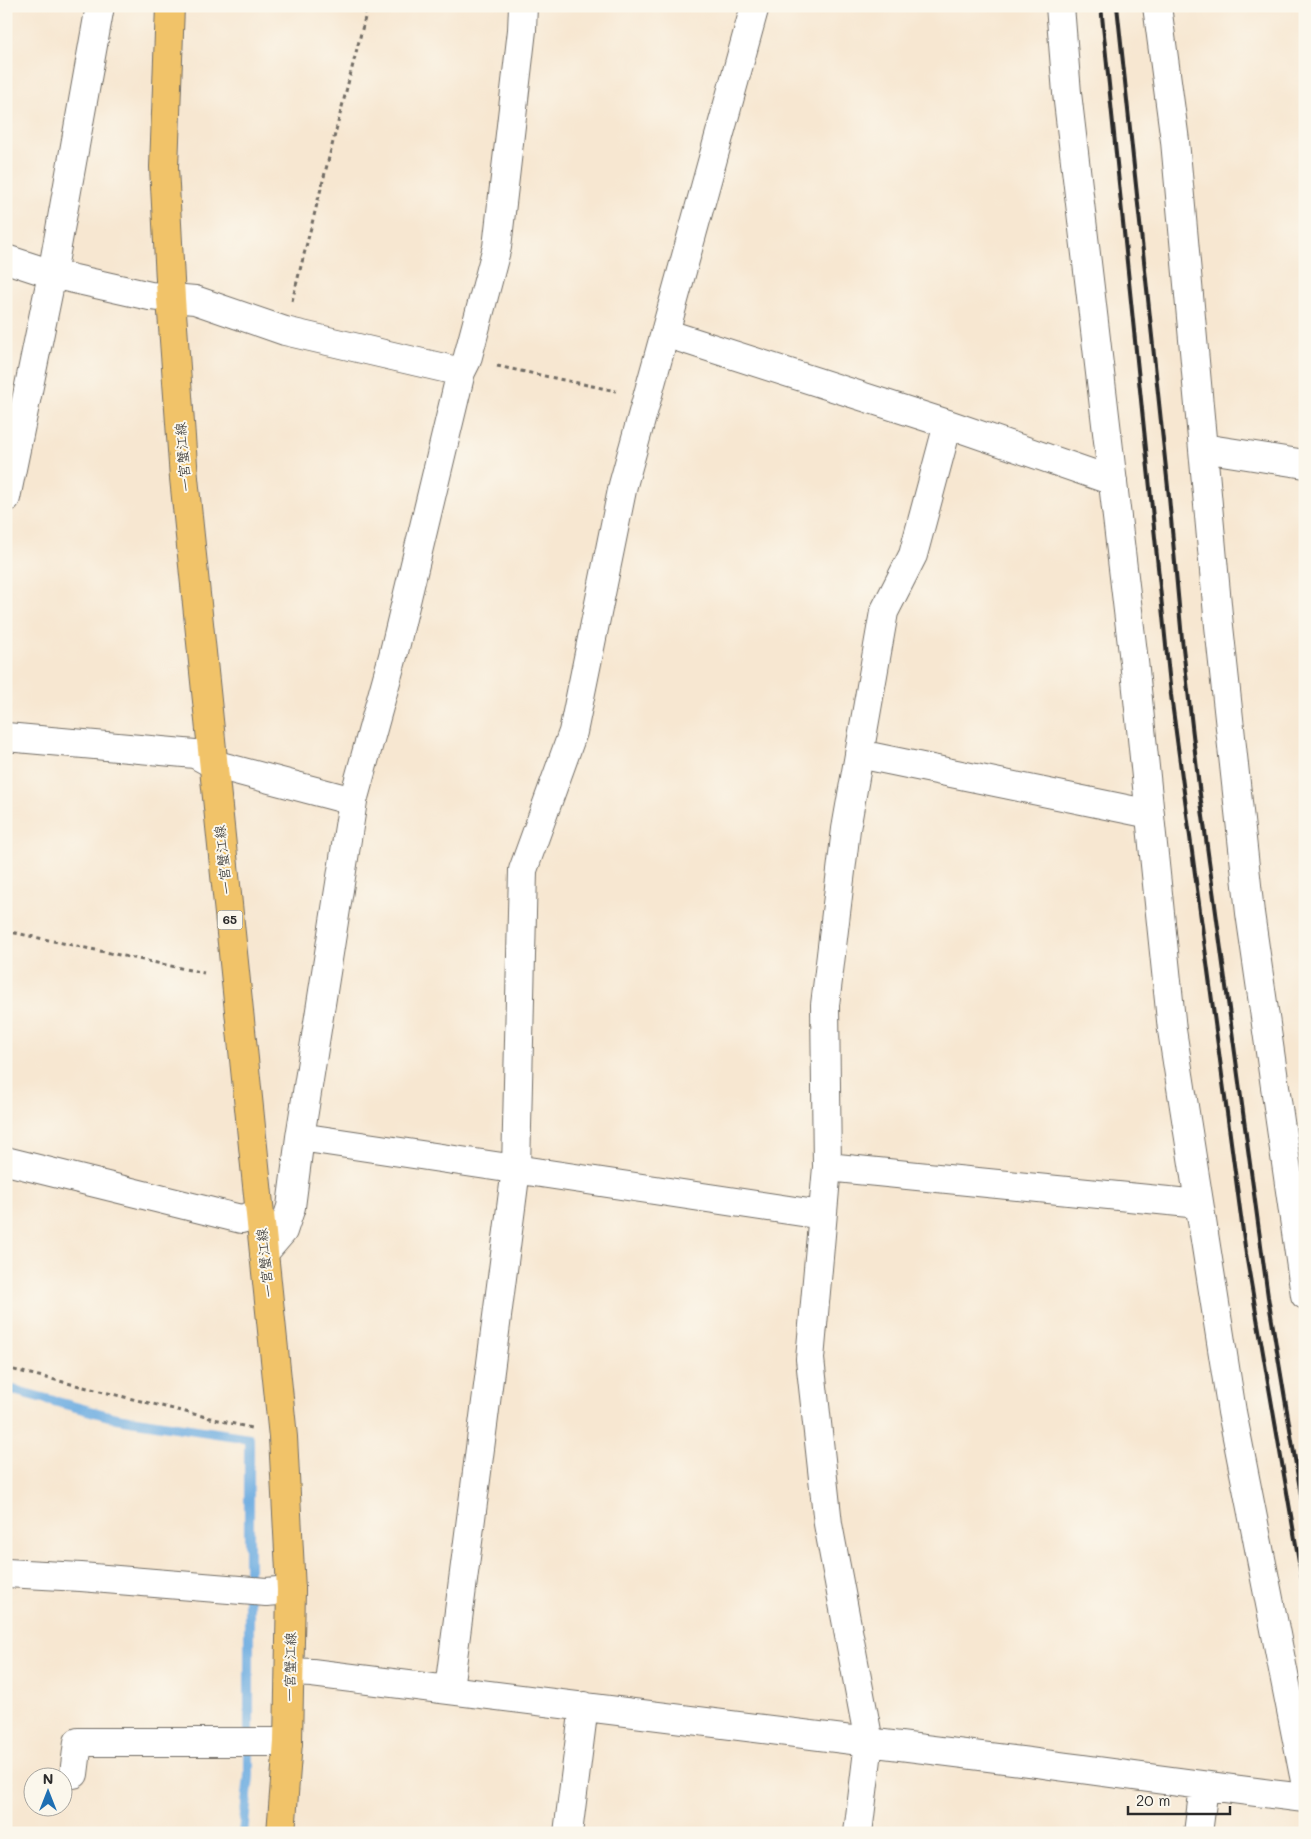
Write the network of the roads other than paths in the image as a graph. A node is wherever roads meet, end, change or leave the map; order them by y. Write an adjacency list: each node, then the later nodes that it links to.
1 (100, 6): 8 (street)
2 (170, 6): 9 (main road, 一宮蟹江線 / 65)
3 (523, 6): 11 (street)
4 (755, 6): 10 (street)
5 (1060, 6): 16 (street)
6 (1157, 6): 14 (street)
7 (6, 258): 8 (street)
8 (52, 274): 9 (street); 13 (street)
9 (171, 299): 11 (street); 20 (main road, 一宮蟹江線 / 65)
10 (665, 333): 12 (street); 26 (street)
11 (464, 366): 21 (street)
12 (948, 424): 16 (street); 19 (street)
13 (13, 427): 17 (street)
14 (1203, 448): 15 (street); 31 (street)
15 (1305, 464)
16 (1113, 481): 22 (street)
17 (6, 498)
18 (6, 737): 20 (street)
19 (859, 754): 22 (street); 25 (street)
20 (213, 764): 21 (street); 28 (main road, 一宮蟹江線 / 65)
21 (353, 801): 23 (street)
22 (1150, 814): 27 (street)
23 (300, 1137): 26 (street); 30 (street)
24 (6, 1161): 28 (street)
25 (827, 1167): 27 (street); 29 (street)
26 (516, 1168): 29 (street); 35 (street)
27 (1199, 1204): 40 (street)
28 (259, 1214): 30 (main road, 一宮蟹江線 / 65)
29 (822, 1215): 38 (street)
30 (264, 1253): 33 (main road, 一宮蟹江線 / 65)
31 (1305, 1296)
32 (6, 1573): 33 (street)
33 (278, 1591): 34 (main road, 一宮蟹江線 / 65)
34 (290, 1672): 35 (street); 37 (main road, 一宮蟹江線 / 65)
35 (449, 1689): 36 (street)
36 (584, 1706): 38 (street); 44 (street)
37 (276, 1742): 39 (street); 43 (main road, 一宮蟹江線 / 65)
38 (869, 1742): 41 (street); 45 (street)
39 (74, 1774)
40 (1305, 1781)
41 (1204, 1787): 42 (street); 46 (street)
42 (1305, 1798)
43 (281, 1833)
44 (568, 1833)
45 (858, 1833)
46 (1198, 1833)

